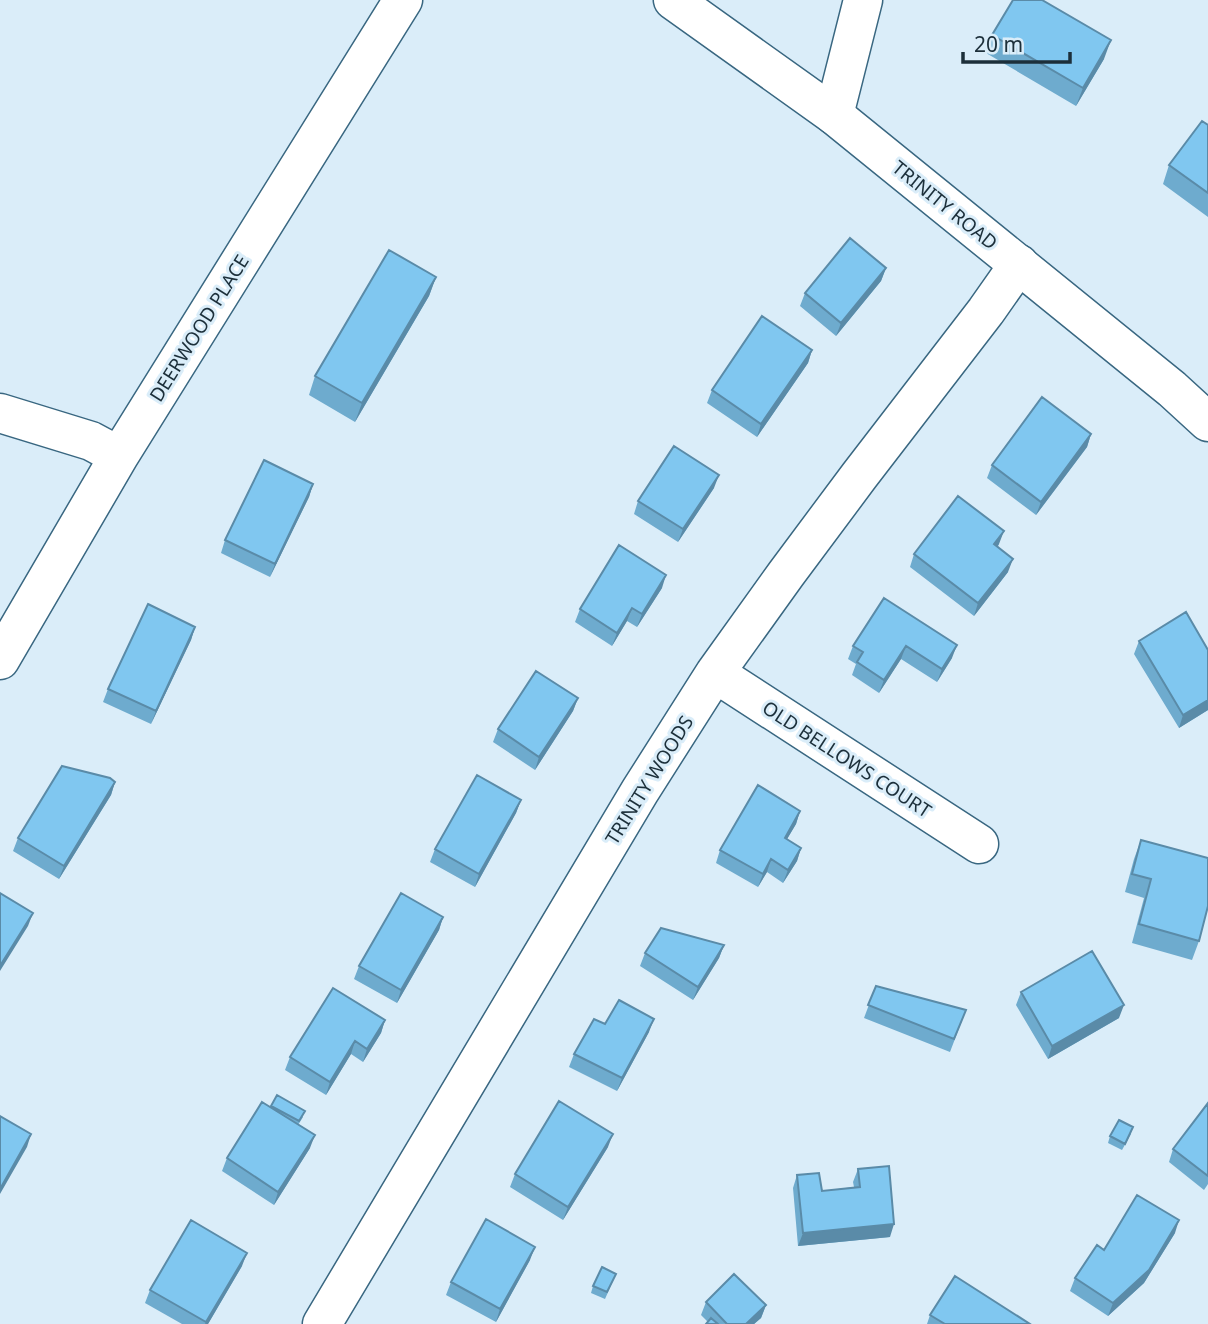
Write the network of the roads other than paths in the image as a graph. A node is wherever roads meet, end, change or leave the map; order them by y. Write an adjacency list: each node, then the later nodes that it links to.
1 (403, 0): 8 (street, DEERWOOD PLACE)
2 (673, 0): 4 (street, TRINITY ROAD)
3 (863, 0): 4 (street)
4 (834, 115): 5 (street, TRINITY ROAD)
5 (1019, 264): 7 (street, TRINITY ROAD); 10 (street, TRINITY WOODS)
6 (0, 413): 8 (street)
7 (1208, 422)
8 (119, 456): 9 (street, DEERWOOD PLACE)
9 (0, 660)
10 (715, 673): 11 (street, OLD BELLOWS COURT); 12 (street, TRINITY WOODS)
11 (979, 844)
12 (321, 1324)

